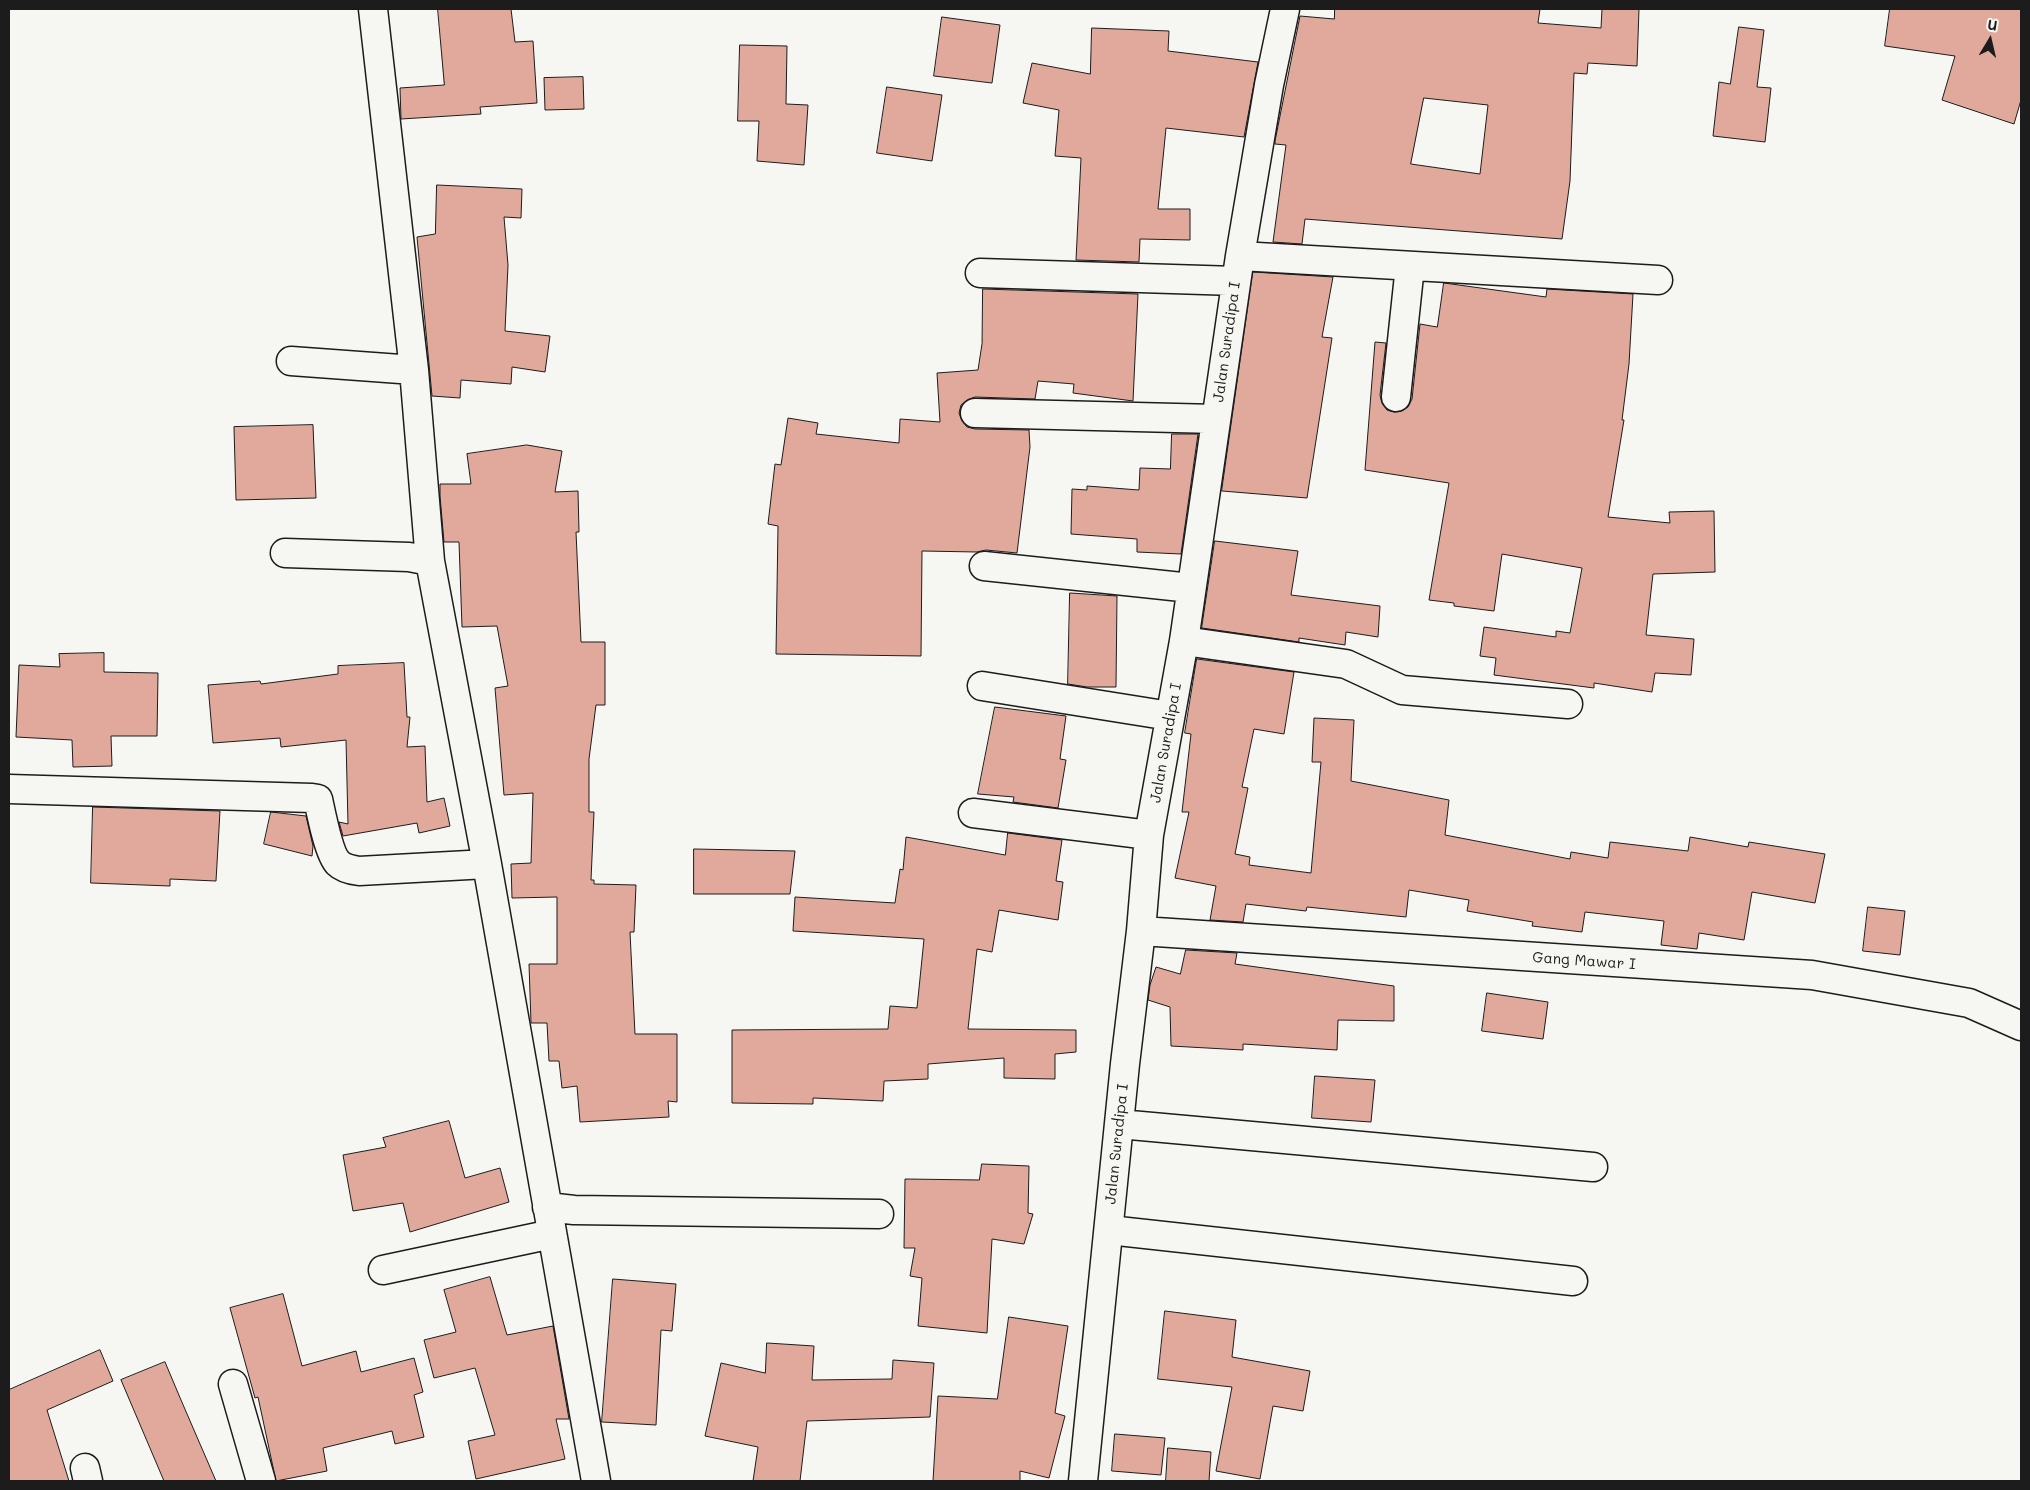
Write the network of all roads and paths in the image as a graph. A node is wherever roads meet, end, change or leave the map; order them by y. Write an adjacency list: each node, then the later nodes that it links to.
1 (373, 9): 8 (street)
2 (1285, 9): 4 (street, Jalan Suradipa I)
3 (1410, 266): 4 (street); 6 (street); 9 (street)
4 (1238, 268): 5 (street); 11 (street, Jalan Suradipa I)
5 (980, 273)
6 (1658, 280)
7 (291, 361): 8 (street)
8 (414, 370): 13 (street)
9 (1396, 397)
10 (975, 413): 11 (street)
11 (1216, 419): 15 (street, Jalan Suradipa I)
12 (285, 553): 13 (street)
13 (430, 561): 23 (street)
14 (984, 566): 15 (street)
15 (1191, 588): 16 (street, Jalan Suradipa I)
16 (1184, 641): 18 (street); 19 (street, Jalan Suradipa I)
17 (982, 686): 19 (street)
18 (1568, 704)
19 (1170, 716): 22 (street, Jalan Suradipa I)
20 (9, 789): 23 (street)
21 (973, 814): 22 (street)
22 (1149, 835): 24 (street, Jalan Suradipa I)
23 (487, 864): 28 (street)
24 (1141, 931): 25 (street, Gang Mawar I); 26 (street, Jalan Suradipa I)
25 (2021, 1026)
26 (1119, 1124): 27 (street); 30 (street, Jalan Suradipa I)
27 (1593, 1168)
28 (547, 1207): 29 (street); 31 (street)
29 (879, 1214)
30 (1109, 1230): 33 (street); 37 (street, Jalan Suradipa I)
31 (552, 1234): 32 (street); 36 (street)
32 (383, 1270)
33 (1573, 1281)
34 (233, 1384): 35 (street)
35 (261, 1481)
36 (596, 1481)
37 (1082, 1481)

